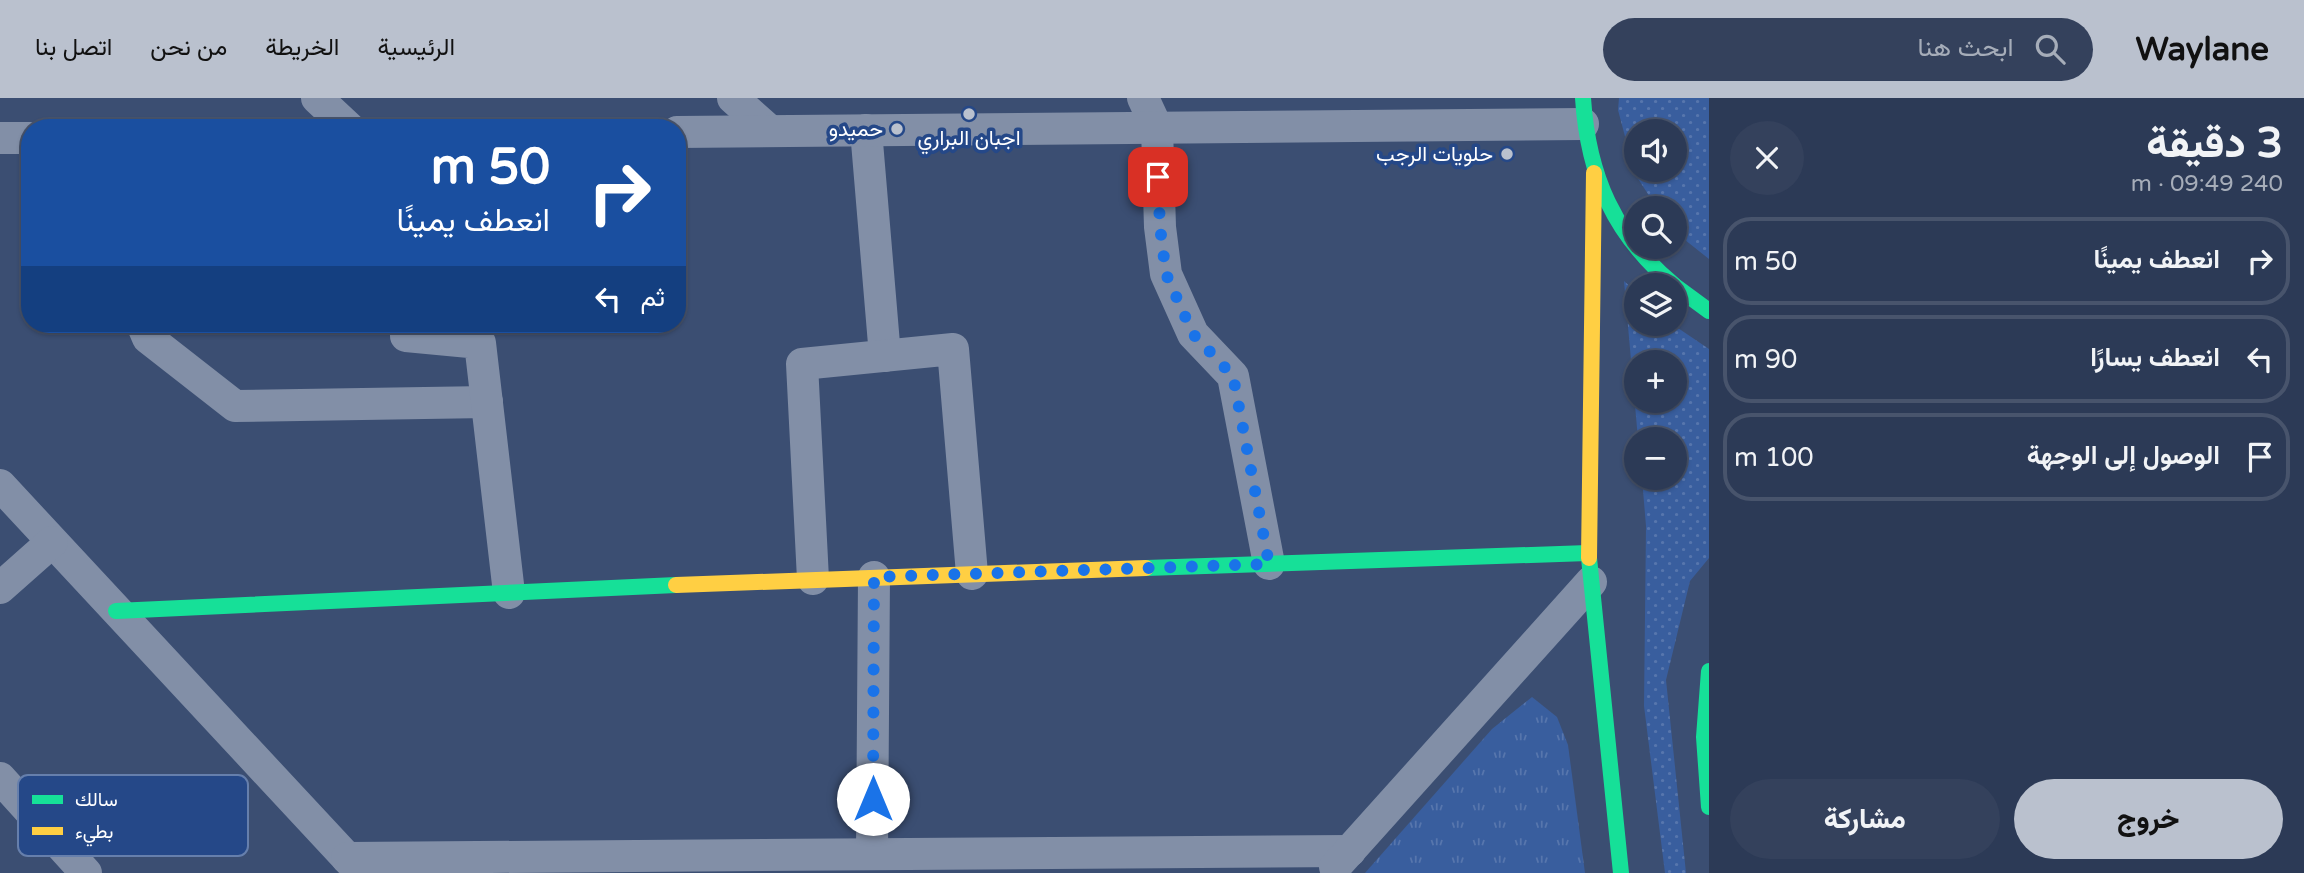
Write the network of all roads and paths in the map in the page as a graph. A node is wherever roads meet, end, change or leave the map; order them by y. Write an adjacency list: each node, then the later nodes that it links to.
1 (317, 98): 5 (street)
2 (733, 98): 8 (street)
3 (1143, 98): 6 (street)
4 (1583, 111): 6 (street); 12 (street)
5 (339, 119)
6 (1157, 128): 7 (street); 22 (street)
7 (866, 130): 8 (street); 18 (street)
8 (769, 131): 9 (street)
9 (686, 132)
10 (0, 138): 11 (street)
11 (21, 138)
12 (1594, 173): 13 (street); 23 (street)
13 (1657, 273)
14 (1687, 295): 15 (street)
15 (1709, 310)
16 (146, 333): 19 (street)
17 (406, 333): 19 (street)
18 (886, 356): 24 (street); 26 (street)
19 (487, 402): 28 (street)
20 (0, 485): 21 (street)
21 (52, 542): 27 (street); 29 (street)
22 (1269, 564): 23 (street); 24 (street)
23 (1589, 567): 36 (street); 39 (street)
24 (972, 574): 25 (street)
25 (874, 577): 26 (street); 34 (street)
26 (813, 579): 28 (street)
27 (0, 588)
28 (509, 593): 29 (street)
29 (116, 611): 37 (street)
30 (1709, 671): 33 (street)
31 (0, 778): 32 (street)
32 (18, 798)
33 (1709, 807)
34 (872, 854): 36 (street); 37 (street)
35 (71, 856): 38 (street)
36 (1340, 862)
37 (354, 866)
38 (86, 873)
39 (1621, 873)

